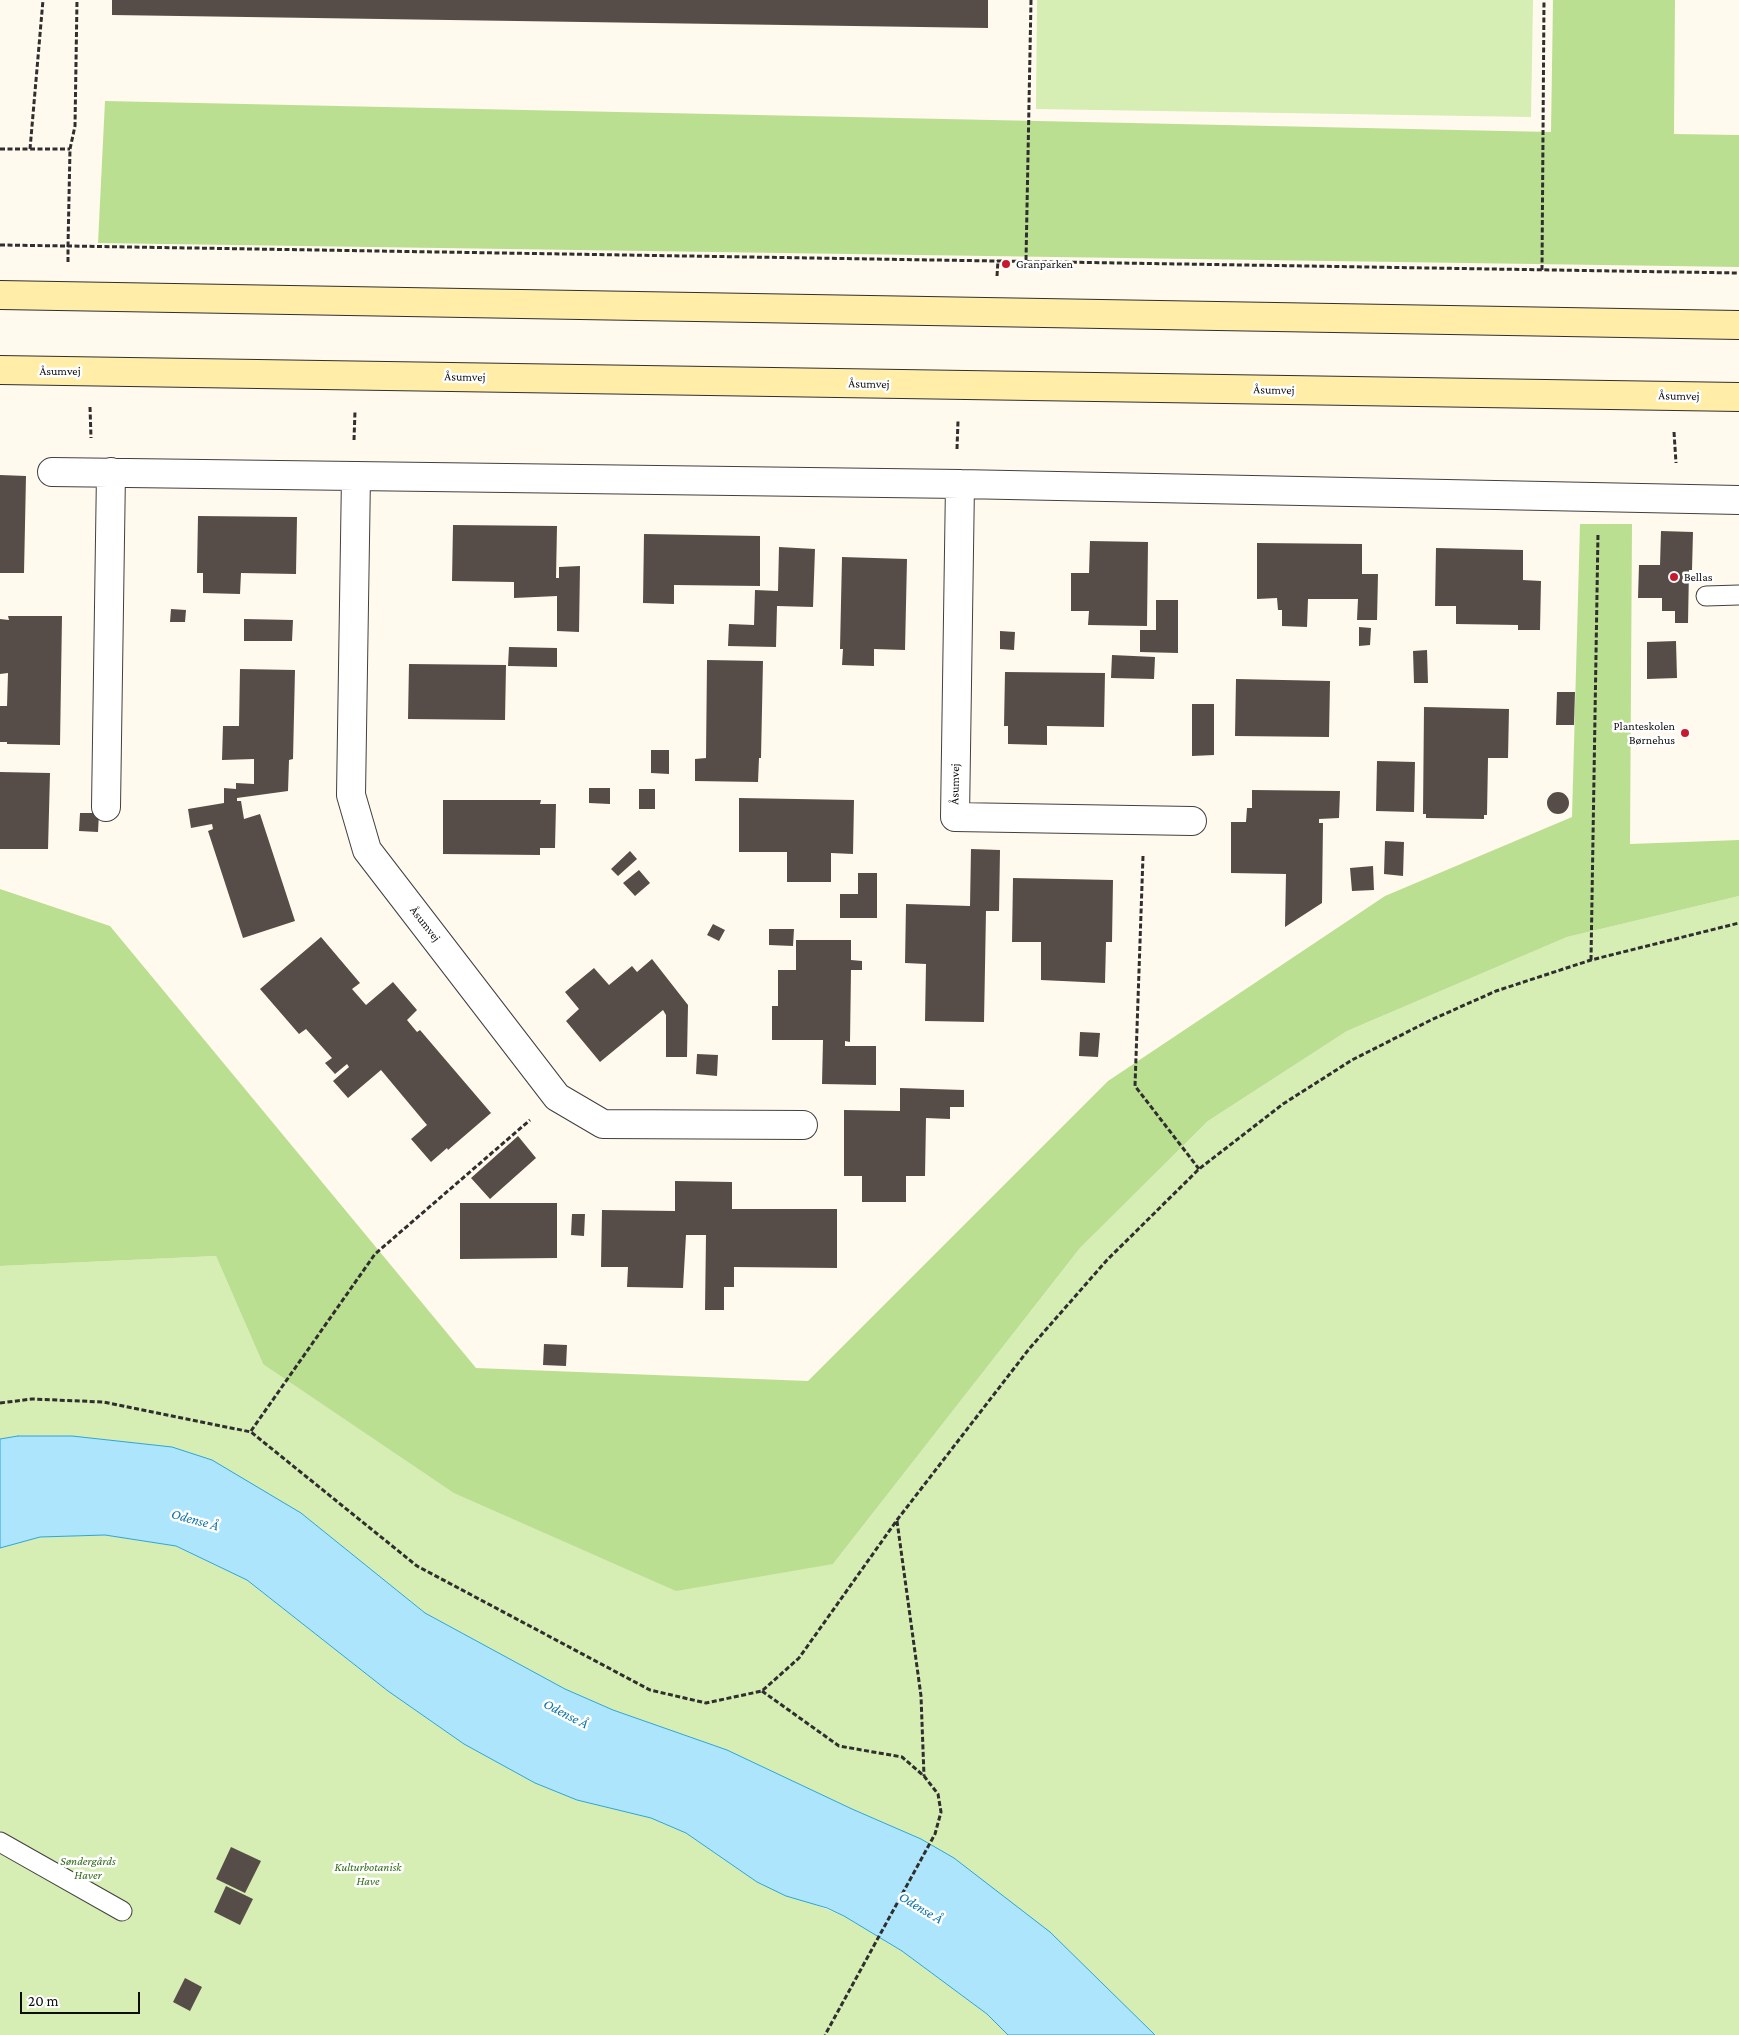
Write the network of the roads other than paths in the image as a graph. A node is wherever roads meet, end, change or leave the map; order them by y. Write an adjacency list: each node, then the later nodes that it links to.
1 (0, 295): 2 (street)
2 (1739, 325)
3 (0, 370): 4 (street, Åsumvej)
4 (1739, 397)
5 (52, 472): 6 (street)
6 (111, 472): 7 (street); 12 (street)
7 (356, 476): 8 (street); 14 (street, Åsumvej)
8 (960, 484): 9 (street); 13 (street, Åsumvej)
9 (1739, 500)
10 (1739, 595): 11 (lane)
11 (1706, 596)
12 (106, 807)
13 (1192, 821)
14 (803, 1125)
15 (0, 1842): 16 (lane)
16 (122, 1911)

